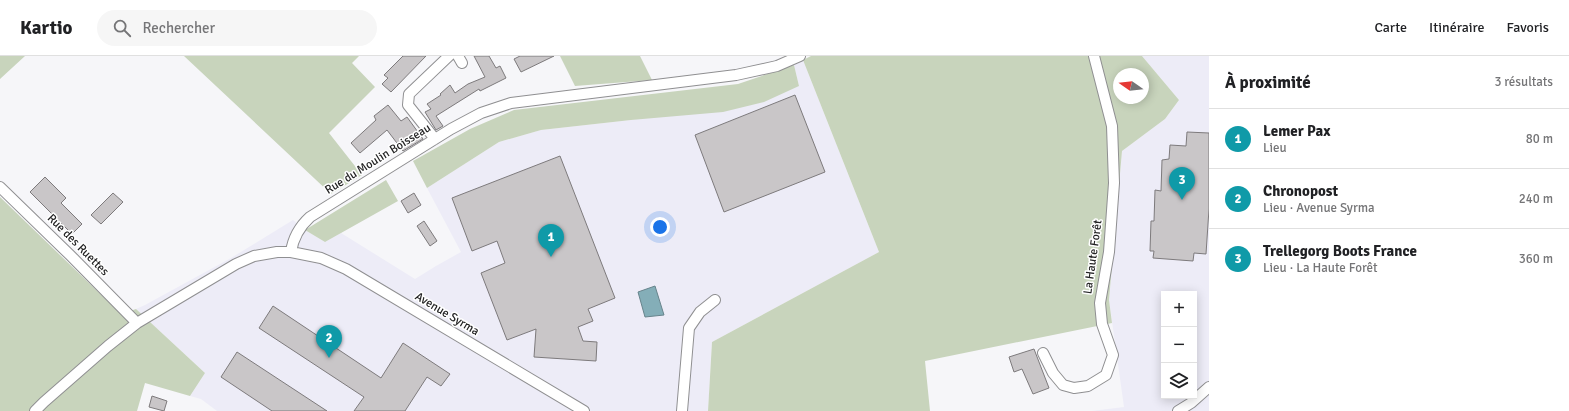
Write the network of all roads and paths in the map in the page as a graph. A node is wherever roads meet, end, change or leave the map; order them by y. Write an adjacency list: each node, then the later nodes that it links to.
1 (450, 56): 4 (street)
2 (800, 56): 4 (street, Rue du Moulin Boisseau)
3 (1094, 56): 9 (street, La Haute Forêt)
4 (435, 139): 6 (street, Rue du Moulin Boisseau)
5 (0, 187): 8 (street, Rue des Ruettes)
6 (291, 252): 8 (street); 12 (street, Avenue Syrma)
7 (715, 300): 13 (street)
8 (137, 323): 11 (street)
9 (1043, 353)
10 (1209, 387): 14 (street)
11 (35, 411)
12 (584, 411)
13 (682, 411)
14 (1178, 411)

